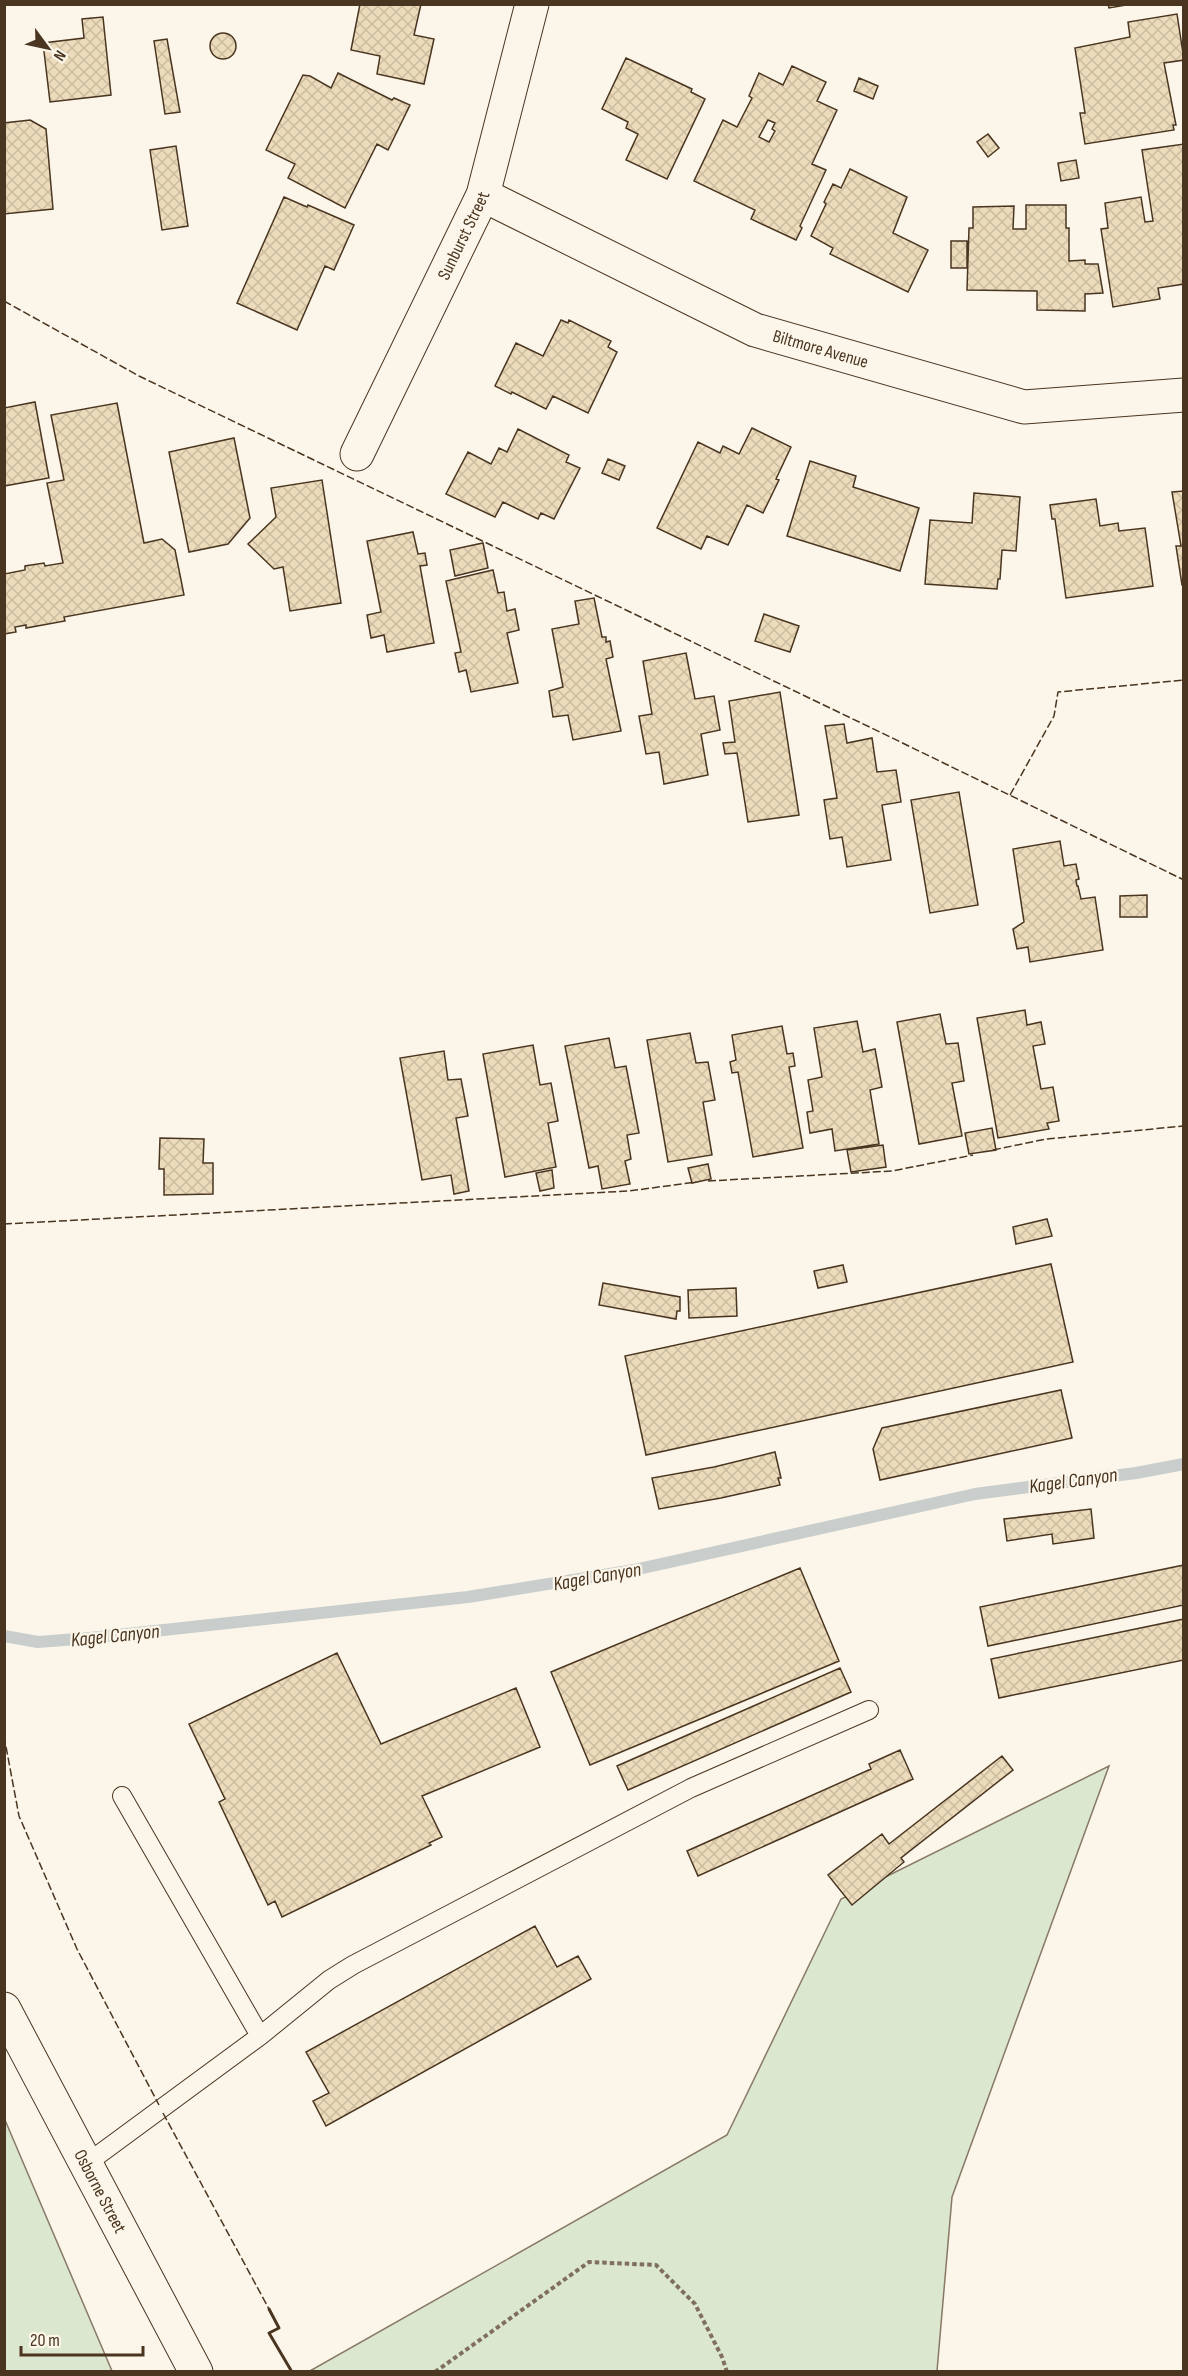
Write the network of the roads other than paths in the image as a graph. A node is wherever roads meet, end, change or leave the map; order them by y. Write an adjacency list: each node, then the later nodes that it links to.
1 (532, 4): 2 (street, Sunburst Street)
2 (483, 195): 3 (street, Biltmore Avenue); 4 (street, Sunburst Street)
3 (1184, 395)
4 (357, 454)
5 (869, 1710): 8 (lane)
6 (122, 1796): 8 (lane)
7 (4, 2009): 9 (street, Osborne Street)
8 (260, 2036): 9 (lane)
9 (86, 2164): 10 (street, Osborne Street)
10 (196, 2372)

